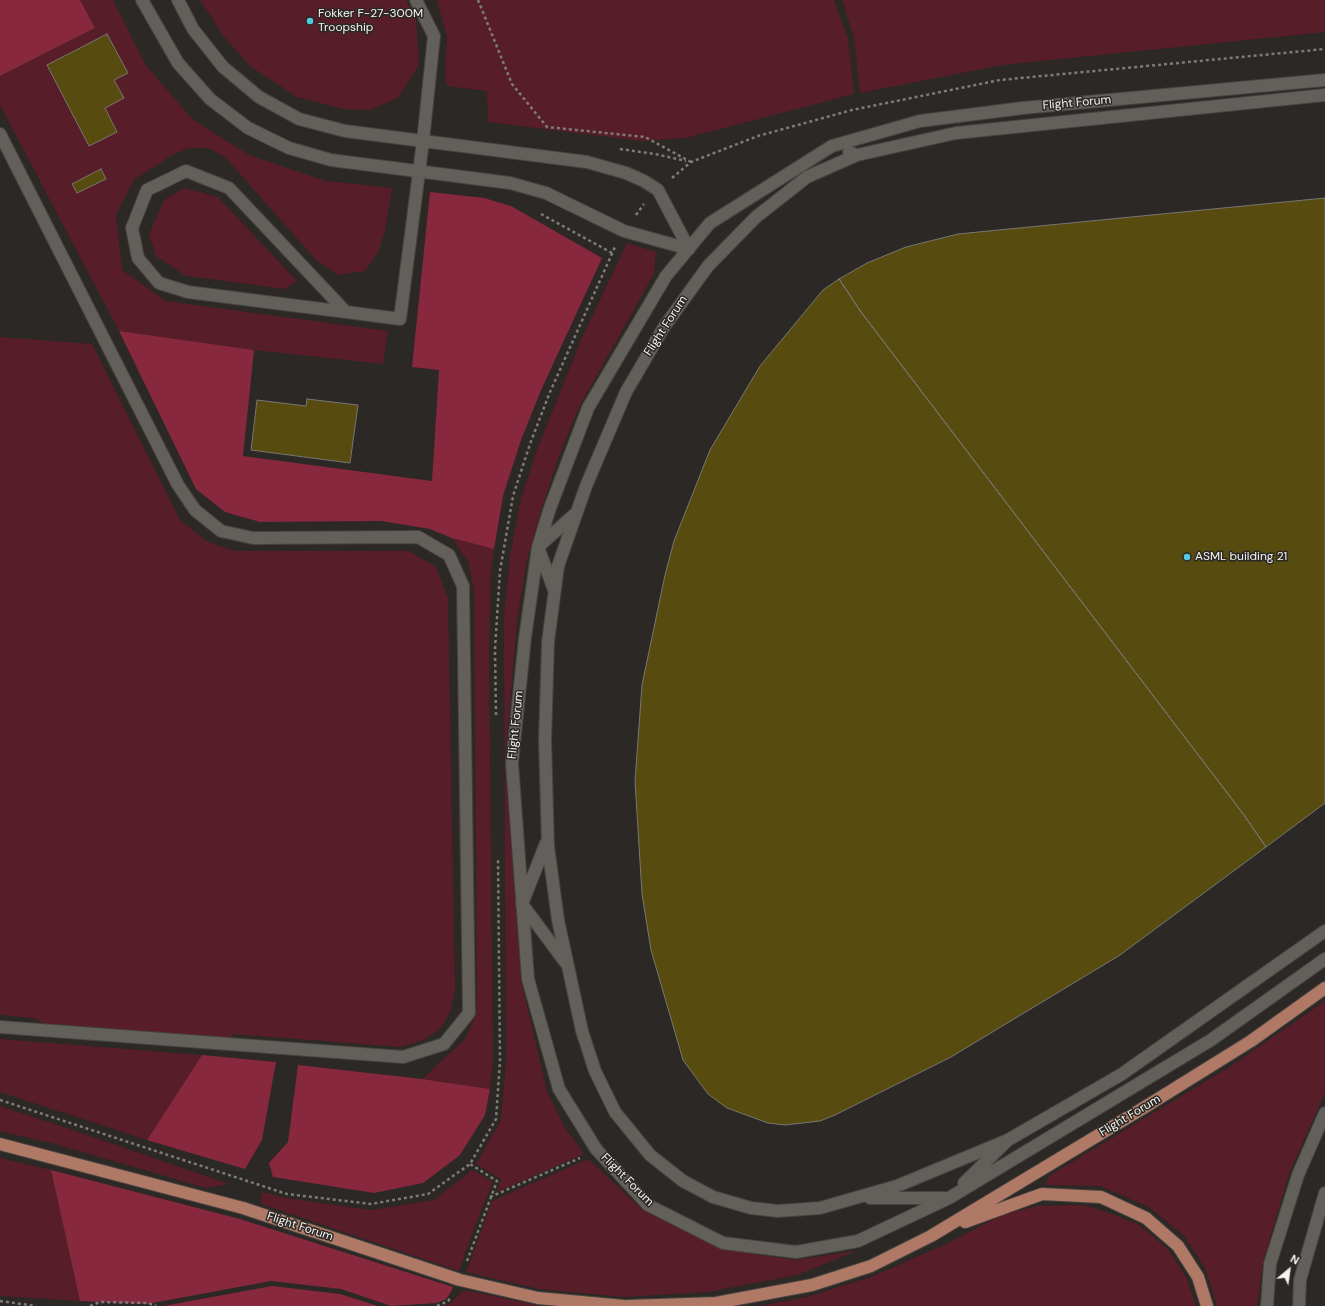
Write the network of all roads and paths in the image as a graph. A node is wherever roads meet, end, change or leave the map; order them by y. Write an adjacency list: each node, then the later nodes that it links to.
1 (142, 0): 12 (street)
2 (178, 0): 8 (street)
3 (416, 0): 8 (street)
4 (478, 0): 11 (path)
5 (1325, 80): 9 (street, Flight Forum)
6 (1325, 95): 10 (street, Flight Forum)
7 (0, 134): 25 (street)
8 (423, 141): 12 (street); 14 (street)
9 (832, 146): 10 (street); 13 (street, Flight Forum); 14 (street, Flight Forum)
10 (856, 155): 13 (street, Flight Forum)
11 (691, 162)
12 (419, 172): 14 (street); 15 (street)
13 (807, 177): 16 (street, Flight Forum)
14 (689, 249): 17 (street, Flight Forum)
15 (346, 312): 15 (street)
16 (577, 512): 17 (street, Flight Forum); 18 (street, Flight Forum)
17 (538, 547): 18 (street, Flight Forum); 20 (street, Flight Forum)
18 (555, 591): 19 (street, Flight Forum)
19 (548, 840): 20 (street, Flight Forum); 23 (street, Flight Forum)
20 (522, 904): 23 (street, Flight Forum); 30 (street, Flight Forum)
21 (1325, 931): 28 (street, Flight Forum)
22 (1325, 959): 34 (street, Flight Forum)
23 (567, 965): 33 (street, Flight Forum)
24 (1325, 988): 35 (main road, Flight Forum)
25 (0, 1028)
26 (0, 1100): 32 (path)
27 (1325, 1113): 44 (street)
28 (1008, 1140): 33 (street, Flight Forum); 34 (street, Flight Forum)
29 (0, 1144): 36 (main road, Flight Forum)
30 (596, 1149): 32 (path); 34 (street, Flight Forum)
31 (1325, 1193): 45 (street)
32 (490, 1197): 36 (path)
33 (855, 1198): 34 (street, Flight Forum)
34 (949, 1198)
35 (930, 1236): 42 (main road, Flight Forum); 43 (main road, Flight Forum)
36 (460, 1280): 41 (main road, Flight Forum)
37 (0, 1300): 38 (path)
38 (36, 1306)
39 (90, 1306): 40 (path)
40 (156, 1306)
41 (624, 1306)
42 (628, 1306)
43 (1208, 1306)
44 (1267, 1306)
45 (1299, 1306)

